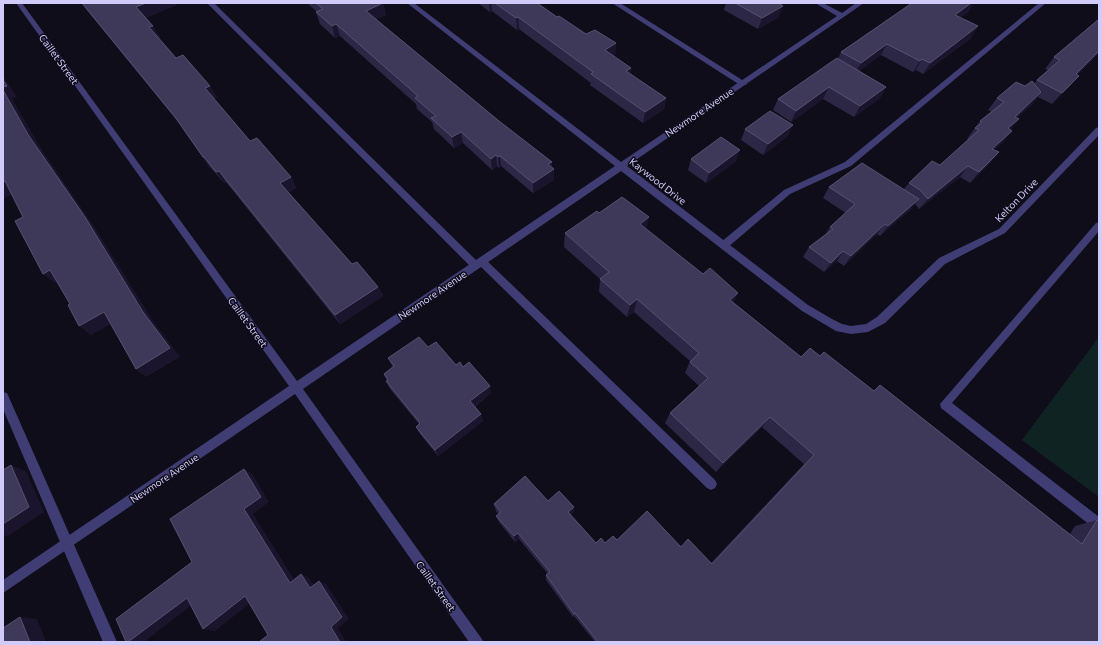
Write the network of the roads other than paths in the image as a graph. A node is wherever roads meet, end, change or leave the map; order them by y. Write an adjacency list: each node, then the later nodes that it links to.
1 (19, 3): 16 (street, Caillet Street)
2 (210, 3): 14 (street)
3 (410, 3): 11 (street, Kaywood Drive)
4 (615, 3): 9 (street)
5 (818, 3): 8 (street)
6 (861, 3): 8 (street, Newmore Avenue)
7 (1043, 3): 13 (street)
8 (842, 16): 9 (street, Newmore Avenue)
9 (743, 83): 11 (street, Newmore Avenue)
10 (1099, 130): 15 (street, Kelton Drive)
11 (621, 166): 13 (street, Kaywood Drive); 14 (street, Newmore Avenue)
12 (1099, 226): 19 (street)
13 (724, 245): 15 (street, Kaywood Drive)
14 (478, 263): 16 (street, Newmore Avenue); 18 (street)
15 (901, 302)
16 (295, 388): 20 (street, Newmore Avenue); 23 (street, Caillet Street)
17 (3, 397): 20 (street)
18 (711, 484)
19 (1099, 525)
20 (68, 543): 21 (street, Newmore Avenue); 22 (street)
21 (3, 587)
22 (110, 642)
23 (477, 642)

